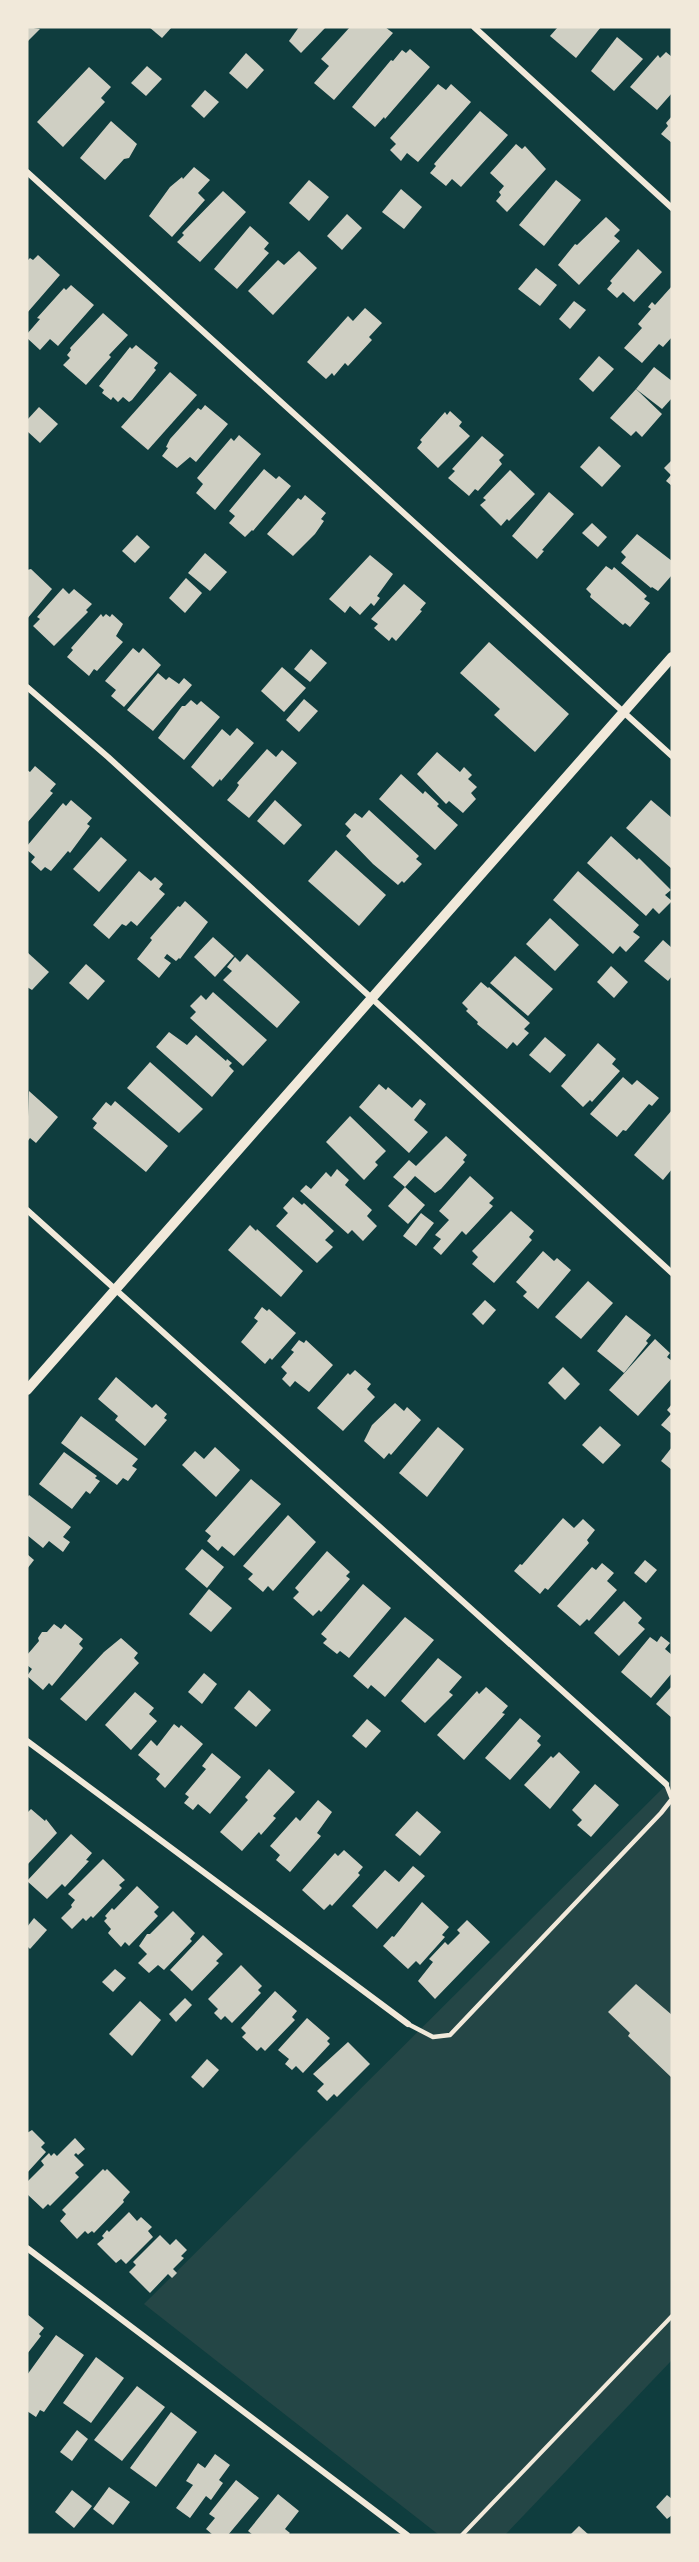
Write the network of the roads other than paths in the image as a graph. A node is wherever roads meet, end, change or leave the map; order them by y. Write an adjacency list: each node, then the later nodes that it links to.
1 (474, 27): 3 (street)
2 (27, 172): 6 (street)
3 (672, 208)
4 (672, 657): 6 (street)
5 (27, 687): 8 (street)
6 (622, 711): 7 (street); 8 (street)
7 (672, 756)
8 (372, 998): 10 (street); 11 (street)
9 (27, 1210): 11 (street)
10 (672, 1273)
11 (116, 1289): 12 (street); 14 (street)
12 (27, 1390)
13 (27, 1741): 15 (street)
14 (666, 1784): 15 (lane)
15 (408, 2024)
16 (27, 2248): 17 (street)
17 (407, 2535)

